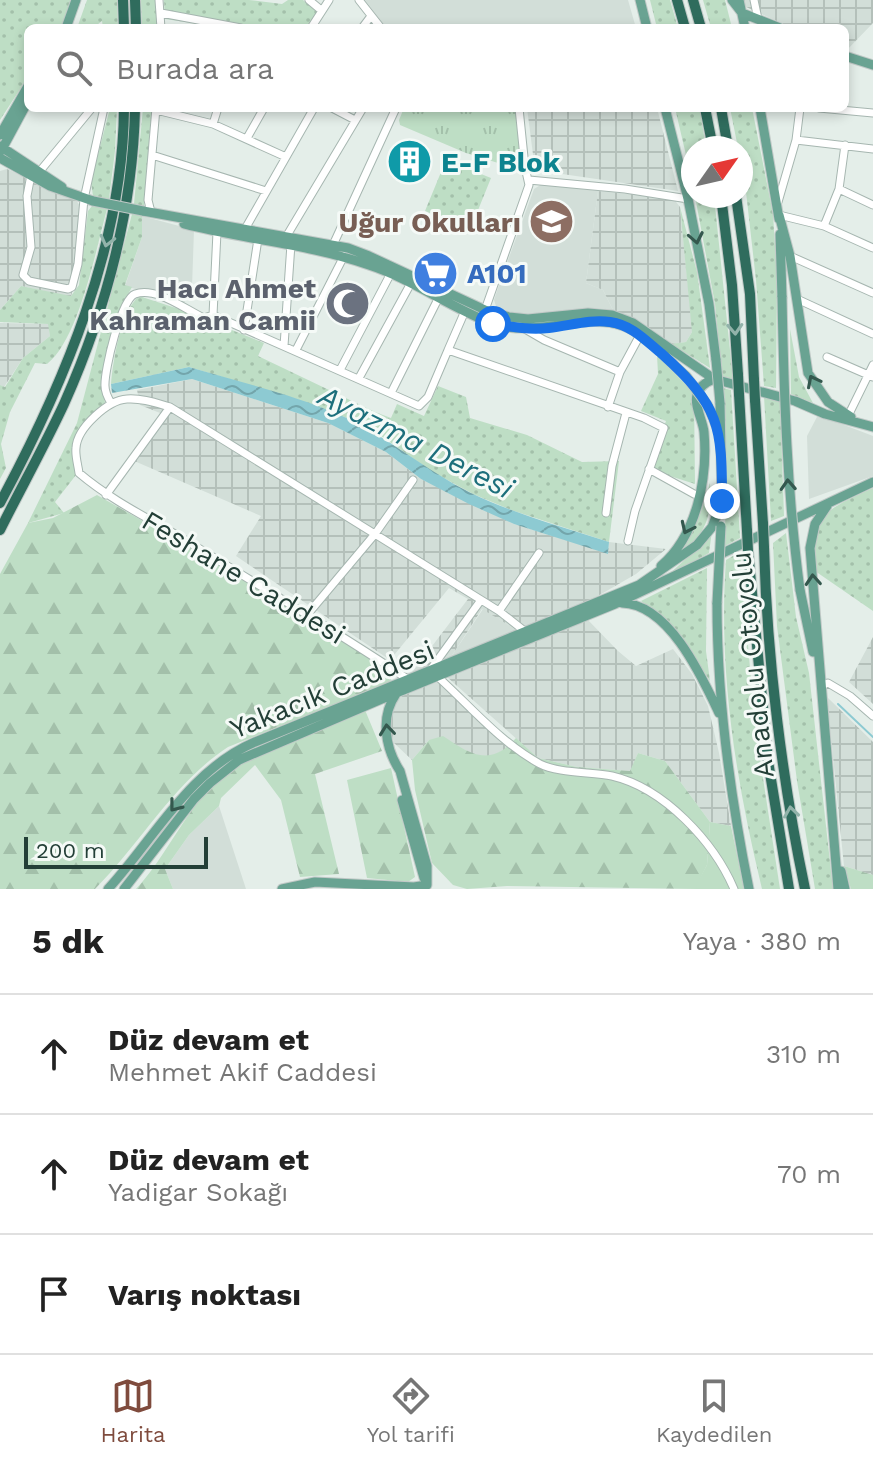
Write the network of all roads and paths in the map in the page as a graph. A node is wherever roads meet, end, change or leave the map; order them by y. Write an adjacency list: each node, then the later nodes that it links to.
1 (76, 0): 19 (main road)
2 (123, 0): 20 (highway)
3 (135, 0): 21 (highway)
4 (159, 0): 15 (street)
5 (309, 0): 14 (street)
6 (329, 0): 14 (street)
7 (359, 0): 17 (street)
8 (640, 0): 27 (main road)
9 (677, 0): 28 (highway)
10 (693, 0): 29 (highway)
11 (732, 0): 16 (main road)
12 (739, 0): 16 (main road)
13 (754, 0): 18 (street)
14 (321, 10): 24 (street)
15 (161, 13): 22 (street); 23 (street)
16 (742, 13): 18 (main road); 30 (main road)
17 (371, 16): 25 (street); 26 (street)
18 (758, 19): 31 (main road)
19 (65, 24)
20 (124, 24)
21 (136, 24)
22 (161, 24)
23 (220, 24)
24 (313, 24)
25 (365, 24)
26 (378, 24)
27 (646, 24)
28 (684, 24)
29 (700, 24)
30 (744, 24)
31 (768, 24)
32 (849, 57): 33 (main road)
33 (873, 65)
34 (24, 93): 58 (main road)
35 (24, 108): 65 (main road)
36 (849, 111): 55 (street)
37 (89, 112): 69 (street)
38 (103, 112): 74 (street)
39 (124, 112): 133 (highway, one-way to 133)
40 (135, 112): 136 (highway)
41 (156, 112): 66 (street)
42 (167, 112): 57 (street)
43 (217, 112): 57 (street)
44 (262, 112): 61 (street)
45 (312, 112): 67 (street)
46 (340, 112): 56 (street)
47 (360, 112): 56 (street)
48 (394, 112): 87 (street)
49 (519, 112): 70 (street)
50 (666, 112): 68 (main road)
51 (706, 112): 59 (highway)
52 (722, 112): 60 (highway)
53 (761, 112): 75 (main road)
54 (800, 112): 62 (street)
55 (873, 113)
56 (355, 120): 86 (street)
57 (213, 124): 61 (street)
58 (0, 135)
59 (711, 136)
60 (726, 136)
61 (247, 138): 67 (street)
62 (796, 140): 63 (street); 75 (street)
63 (845, 145): 64 (street); 71 (street)
64 (873, 149)
65 (1, 151): 69 (main road)
66 (152, 155): 72 (street); 80 (street)
67 (286, 157): 72 (street)
68 (681, 171)
69 (36, 173): 74 (main road); 74 (street)
70 (529, 180): 73 (street); 97 (street)
71 (839, 189): 76 (street); 82 (street)
72 (266, 191): 83 (street)
73 (681, 198)
74 (88, 200): 80 (main road, bridge)
75 (778, 202): 81 (main road)
76 (873, 205)
77 (690, 208): 126 (main road, one-way to 126, bridge)
78 (722, 208): 139 (highway, Anadolu Otoyolu, one-way to 139, bridge)
79 (738, 208): 162 (highway, Anadolu Otoyolu, one-way to 79, bridge)
80 (147, 212): 83 (main road); 84 (main road)
81 (779, 215): 82 (street); 90 (main road); 149 (main road, one-way to 81, bridge)
82 (824, 226): 88 (street)
83 (245, 229): 86 (main road)
84 (217, 232): 85 (main road); 99 (street)
85 (258, 239): 86 (main road); 103 (street)
86 (288, 240): 87 (main road); 89 (main road); 107 (street)
87 (333, 245): 92 (main road)
88 (873, 248)
89 (344, 256): 91 (main road); 108 (street)
90 (790, 256): 93 (street); 96 (main road)
91 (391, 273): 92 (main road); 112 (street)
92 (411, 279): 94 (main road); 95 (main road); 115 (street)
93 (873, 293)
94 (439, 297): 98 (main road); 117 (street)
95 (460, 298): 97 (main road); 98 (main road)
96 (797, 299): 104 (street); 123 (main road, one-way to 96)
97 (485, 310): 100 (main road)
98 (465, 311): 102 (main road); 109 (street)
99 (213, 315): 103 (street); 118 (street)
100 (611, 318): 101 (main road); 105 (main road); 116 (main road)
101 (549, 328): 102 (main road); 106 (street)
102 (525, 329): 106 (street)
103 (244, 330): 107 (street)
104 (873, 334)
105 (640, 335): 113 (street); 126 (main road, bridge)
106 (544, 340): 113 (street)
107 (284, 346): 108 (street)
108 (296, 350): 112 (street)
109 (448, 350): 117 (street); 120 (street)
110 (827, 357): 114 (street)
111 (873, 365): 114 (street)
112 (340, 370): 115 (street)
113 (620, 372): 120 (street)
114 (870, 376): 123 (street)
115 (359, 378): 117 (street)
116 (714, 379): 122 (main road); 141 (main road, one-way to 141)
117 (391, 393)
118 (111, 403): 119 (street); 131 (street, Feshane Caddesi)
119 (170, 407): 131 (street); 137 (street)
120 (608, 407): 121 (street)
121 (626, 413): 127 (street); 135 (street)
122 (825, 414): 124 (main road); 125 (main road)
123 (848, 416): 124 (main road)
124 (873, 427)
125 (873, 435)
126 (721, 436): 132 (main road)
127 (649, 469): 130 (street); 138 (street)
128 (413, 480): 137 (street)
129 (873, 482): 134 (main road, Yakacık Caddesi)
130 (694, 494)
131 (106, 495): 145 (street, Feshane Caddesi)
132 (722, 501): 141 (main road); 152 (main road, bridge)
133 (0, 503)
134 (829, 503): 139 (main road, Yakacık Caddesi); 149 (main road, one-way to 134)
135 (606, 513)
136 (0, 530)
137 (375, 534): 142 (street); 145 (street)
138 (628, 541)
139 (748, 541): 143 (main road, Yakacık Caddesi); 161 (highway, Anadolu Otoyolu)
140 (539, 553): 144 (street)
141 (620, 594): 146 (main road, Yakacık Caddesi)
142 (481, 600): 144 (street); 147 (street)
143 (615, 604): 147 (main road, Yakacık Caddesi); 152 (main road)
144 (499, 611): 146 (street)
145 (307, 615): 148 (street, Feshane Caddesi)
146 (527, 633): 147 (main road, Yakacık Caddesi)
147 (433, 675): 148 (main road, Yakacık Caddesi); 150 (main road, Yakacık Caddesi); 159 (street)
148 (410, 681): 157 (main road, Yakacık Caddesi, one-way to 157)
149 (821, 686): 151 (street); 153 (main road)
150 (396, 693): 156 (main road, one-way to 150); 158 (main road, Yakacık Caddesi)
151 (873, 716)
152 (723, 721): 160 (main road)
153 (835, 836): 163 (main road); 164 (main road)
154 (378, 886): 155 (main road); 156 (main road)
155 (285, 888)
156 (430, 888)
157 (108, 889)
158 (124, 889)
159 (734, 889)
160 (752, 889)
161 (789, 889)
162 (805, 889)
163 (838, 889)
164 (845, 889)

